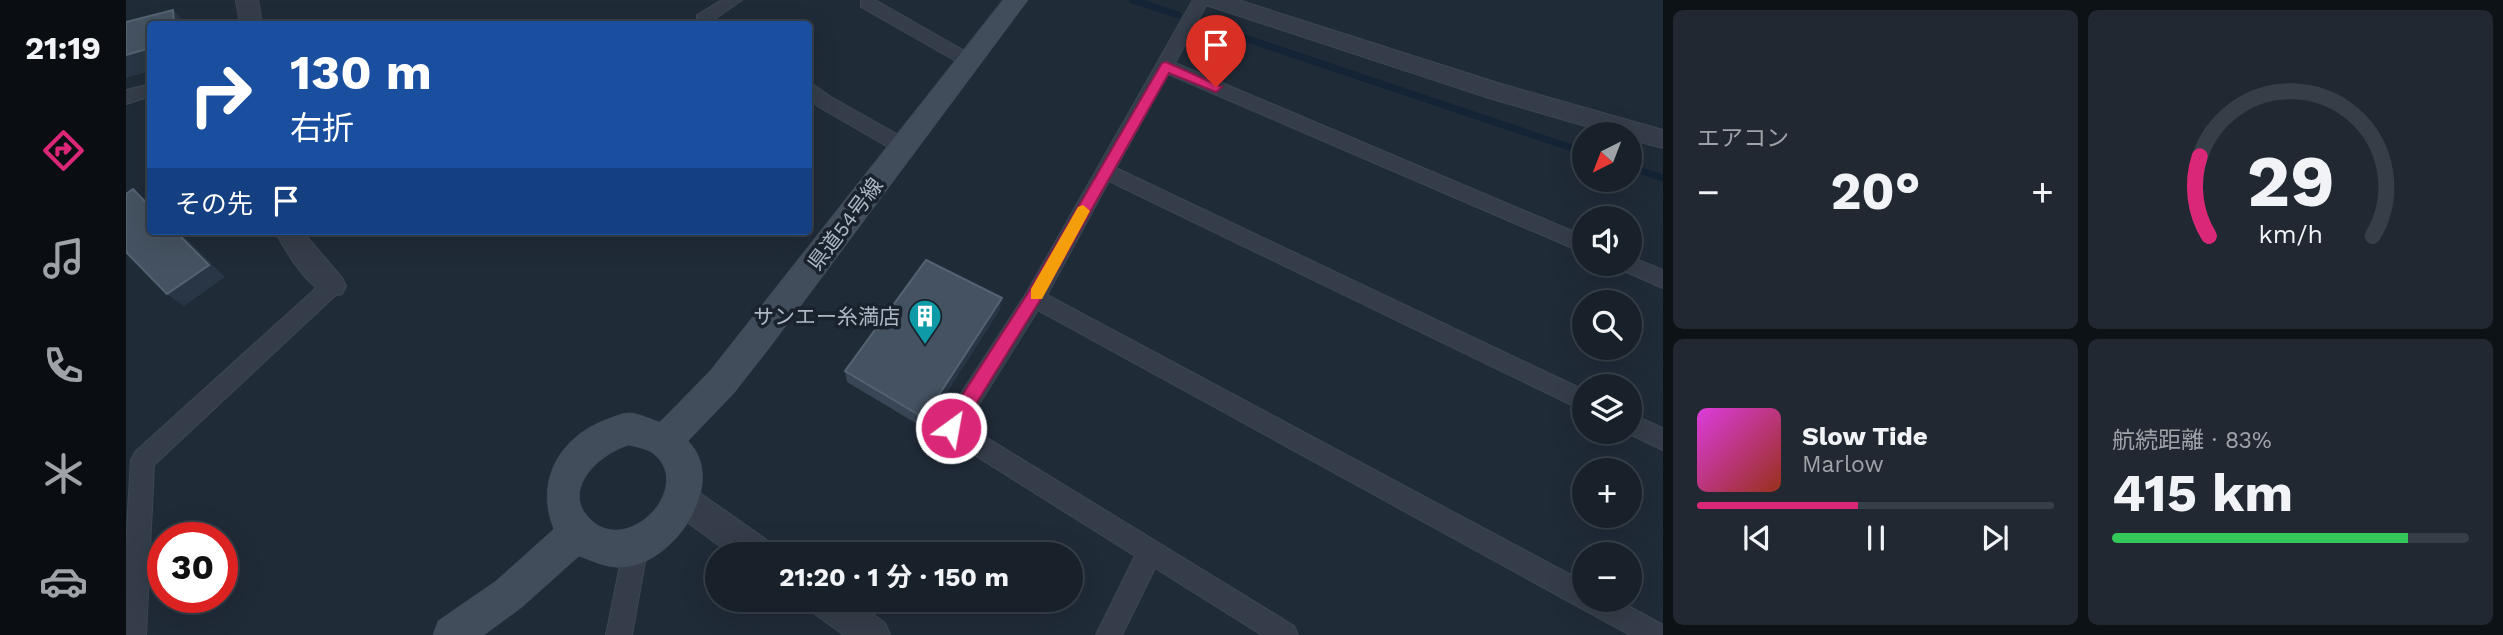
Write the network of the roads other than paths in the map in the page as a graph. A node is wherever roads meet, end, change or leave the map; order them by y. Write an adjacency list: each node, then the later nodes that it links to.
1 (247, 0): 8 (street)
2 (1016, 0): 9 (main road, 県道54号線)
3 (1201, 0): 10 (street)
4 (1214, 0): 14 (street)
5 (729, 1): 7 (street)
6 (867, 3): 9 (street)
7 (703, 19)
8 (250, 21)
9 (969, 61): 15 (main road, 県道54号線)
10 (1166, 66): 16 (street); 18 (street)
11 (147, 91): 13 (street)
12 (812, 91): 15 (street)
13 (126, 97)
14 (1663, 139)
15 (904, 147): 26 (main road, 県道54号線)
16 (1105, 171): 22 (street); 23 (street)
17 (291, 235): 21 (street)
18 (1572, 240)
19 (1642, 270): 20 (street)
20 (1663, 279)
21 (332, 286): 35 (street)
22 (1034, 298): 31 (street); 32 (street)
23 (1572, 395)
24 (1642, 429): 25 (street)
25 (1663, 439)
26 (666, 440): 27 (main road); 28 (main road)
27 (682, 500): 29 (street); 30 (main road)
28 (576, 534): 30 (main road); 36 (main road)
29 (742, 542)
30 (636, 545): 37 (street)
31 (1150, 553): 39 (street); 40 (street)
32 (1572, 589)
33 (841, 612): 38 (street)
34 (1613, 612): 41 (street)
35 (133, 635)
36 (452, 635)
37 (619, 635)
38 (873, 635)
39 (1109, 635)
40 (1285, 635)
41 (1655, 635)

